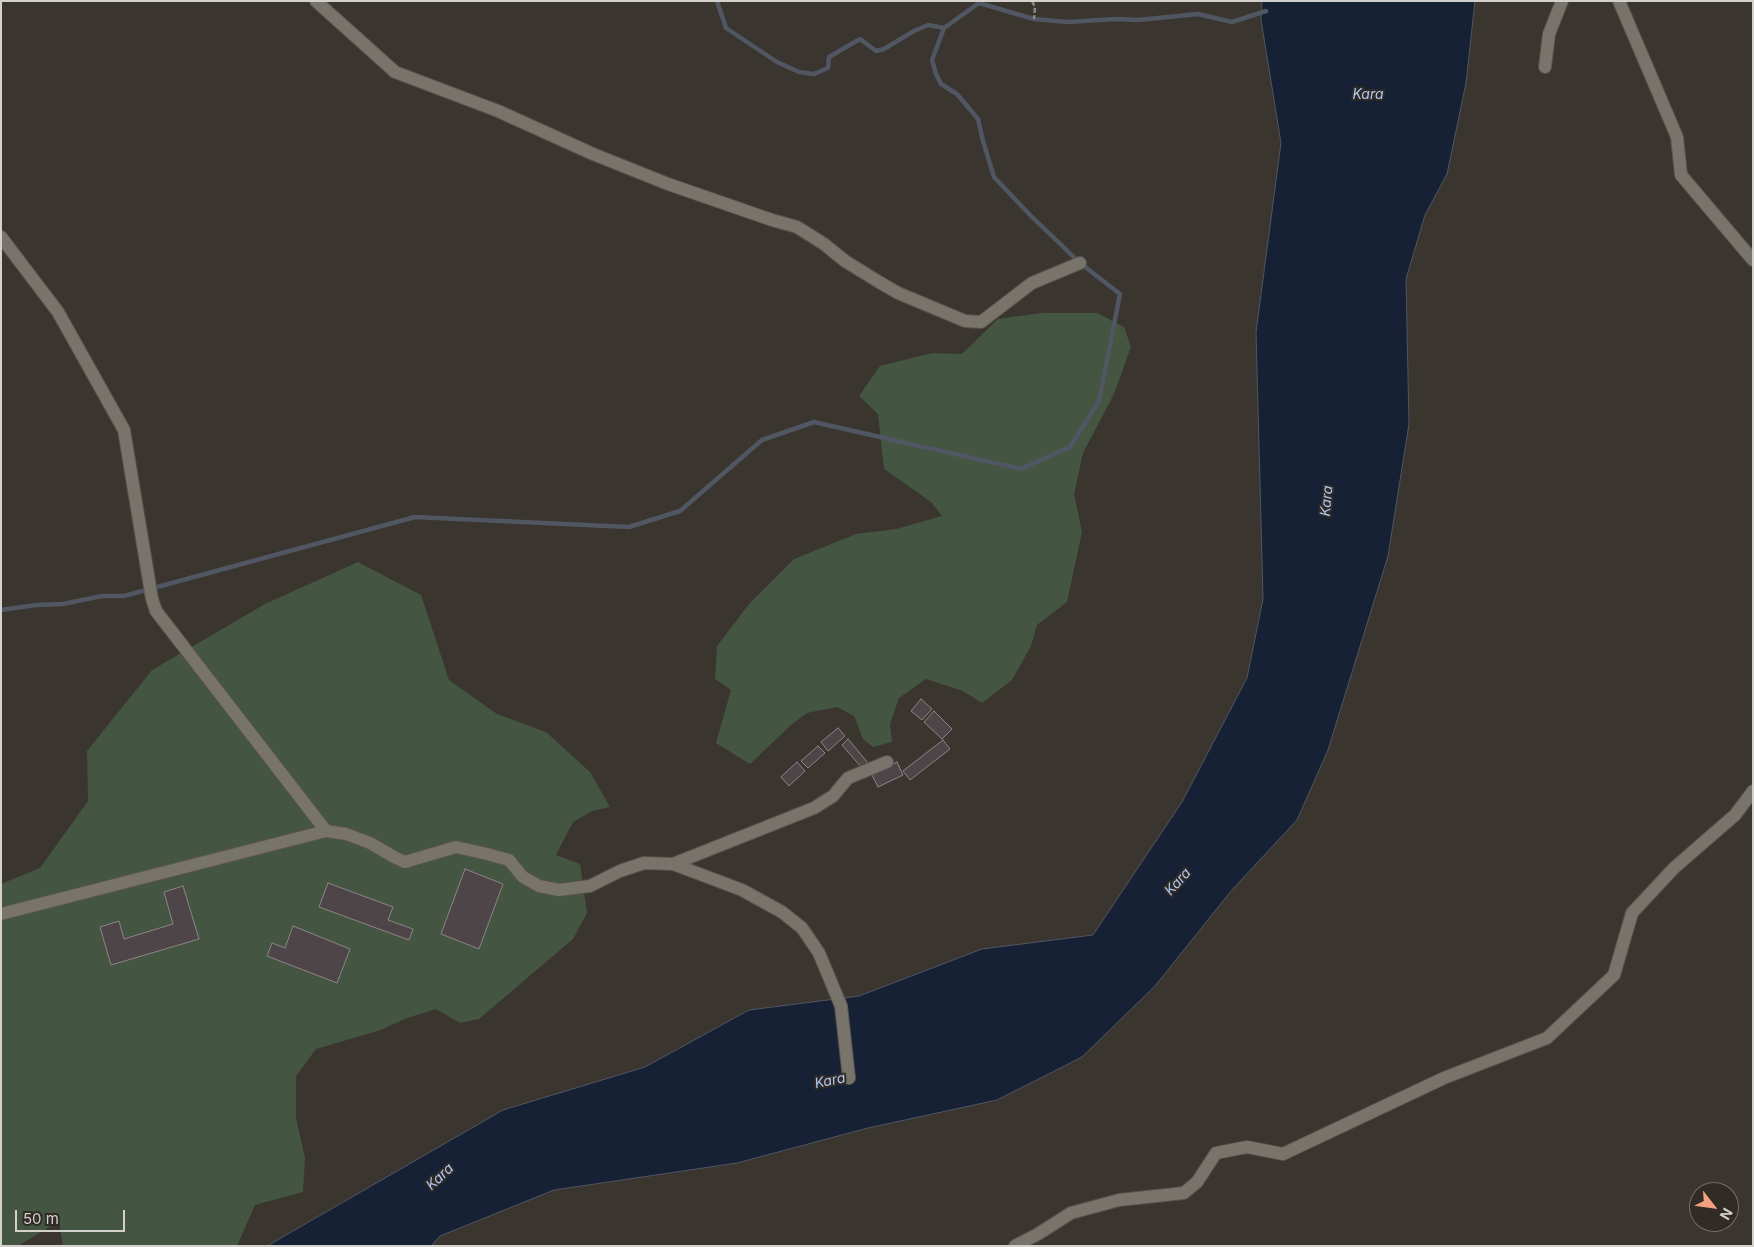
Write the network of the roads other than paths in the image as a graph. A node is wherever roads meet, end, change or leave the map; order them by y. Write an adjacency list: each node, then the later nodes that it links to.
1 (316, 1): 7 (street)
2 (1562, 1): 4 (street)
3 (1618, 1): 6 (street)
4 (1545, 67)
5 (1, 237): 10 (street)
6 (1753, 260)
7 (1080, 263)
8 (886, 762): 11 (street)
9 (1753, 792): 14 (street)
10 (326, 831): 11 (street); 12 (street)
11 (673, 864): 13 (street)
12 (1, 914)
13 (849, 1078)
14 (1015, 1246)

